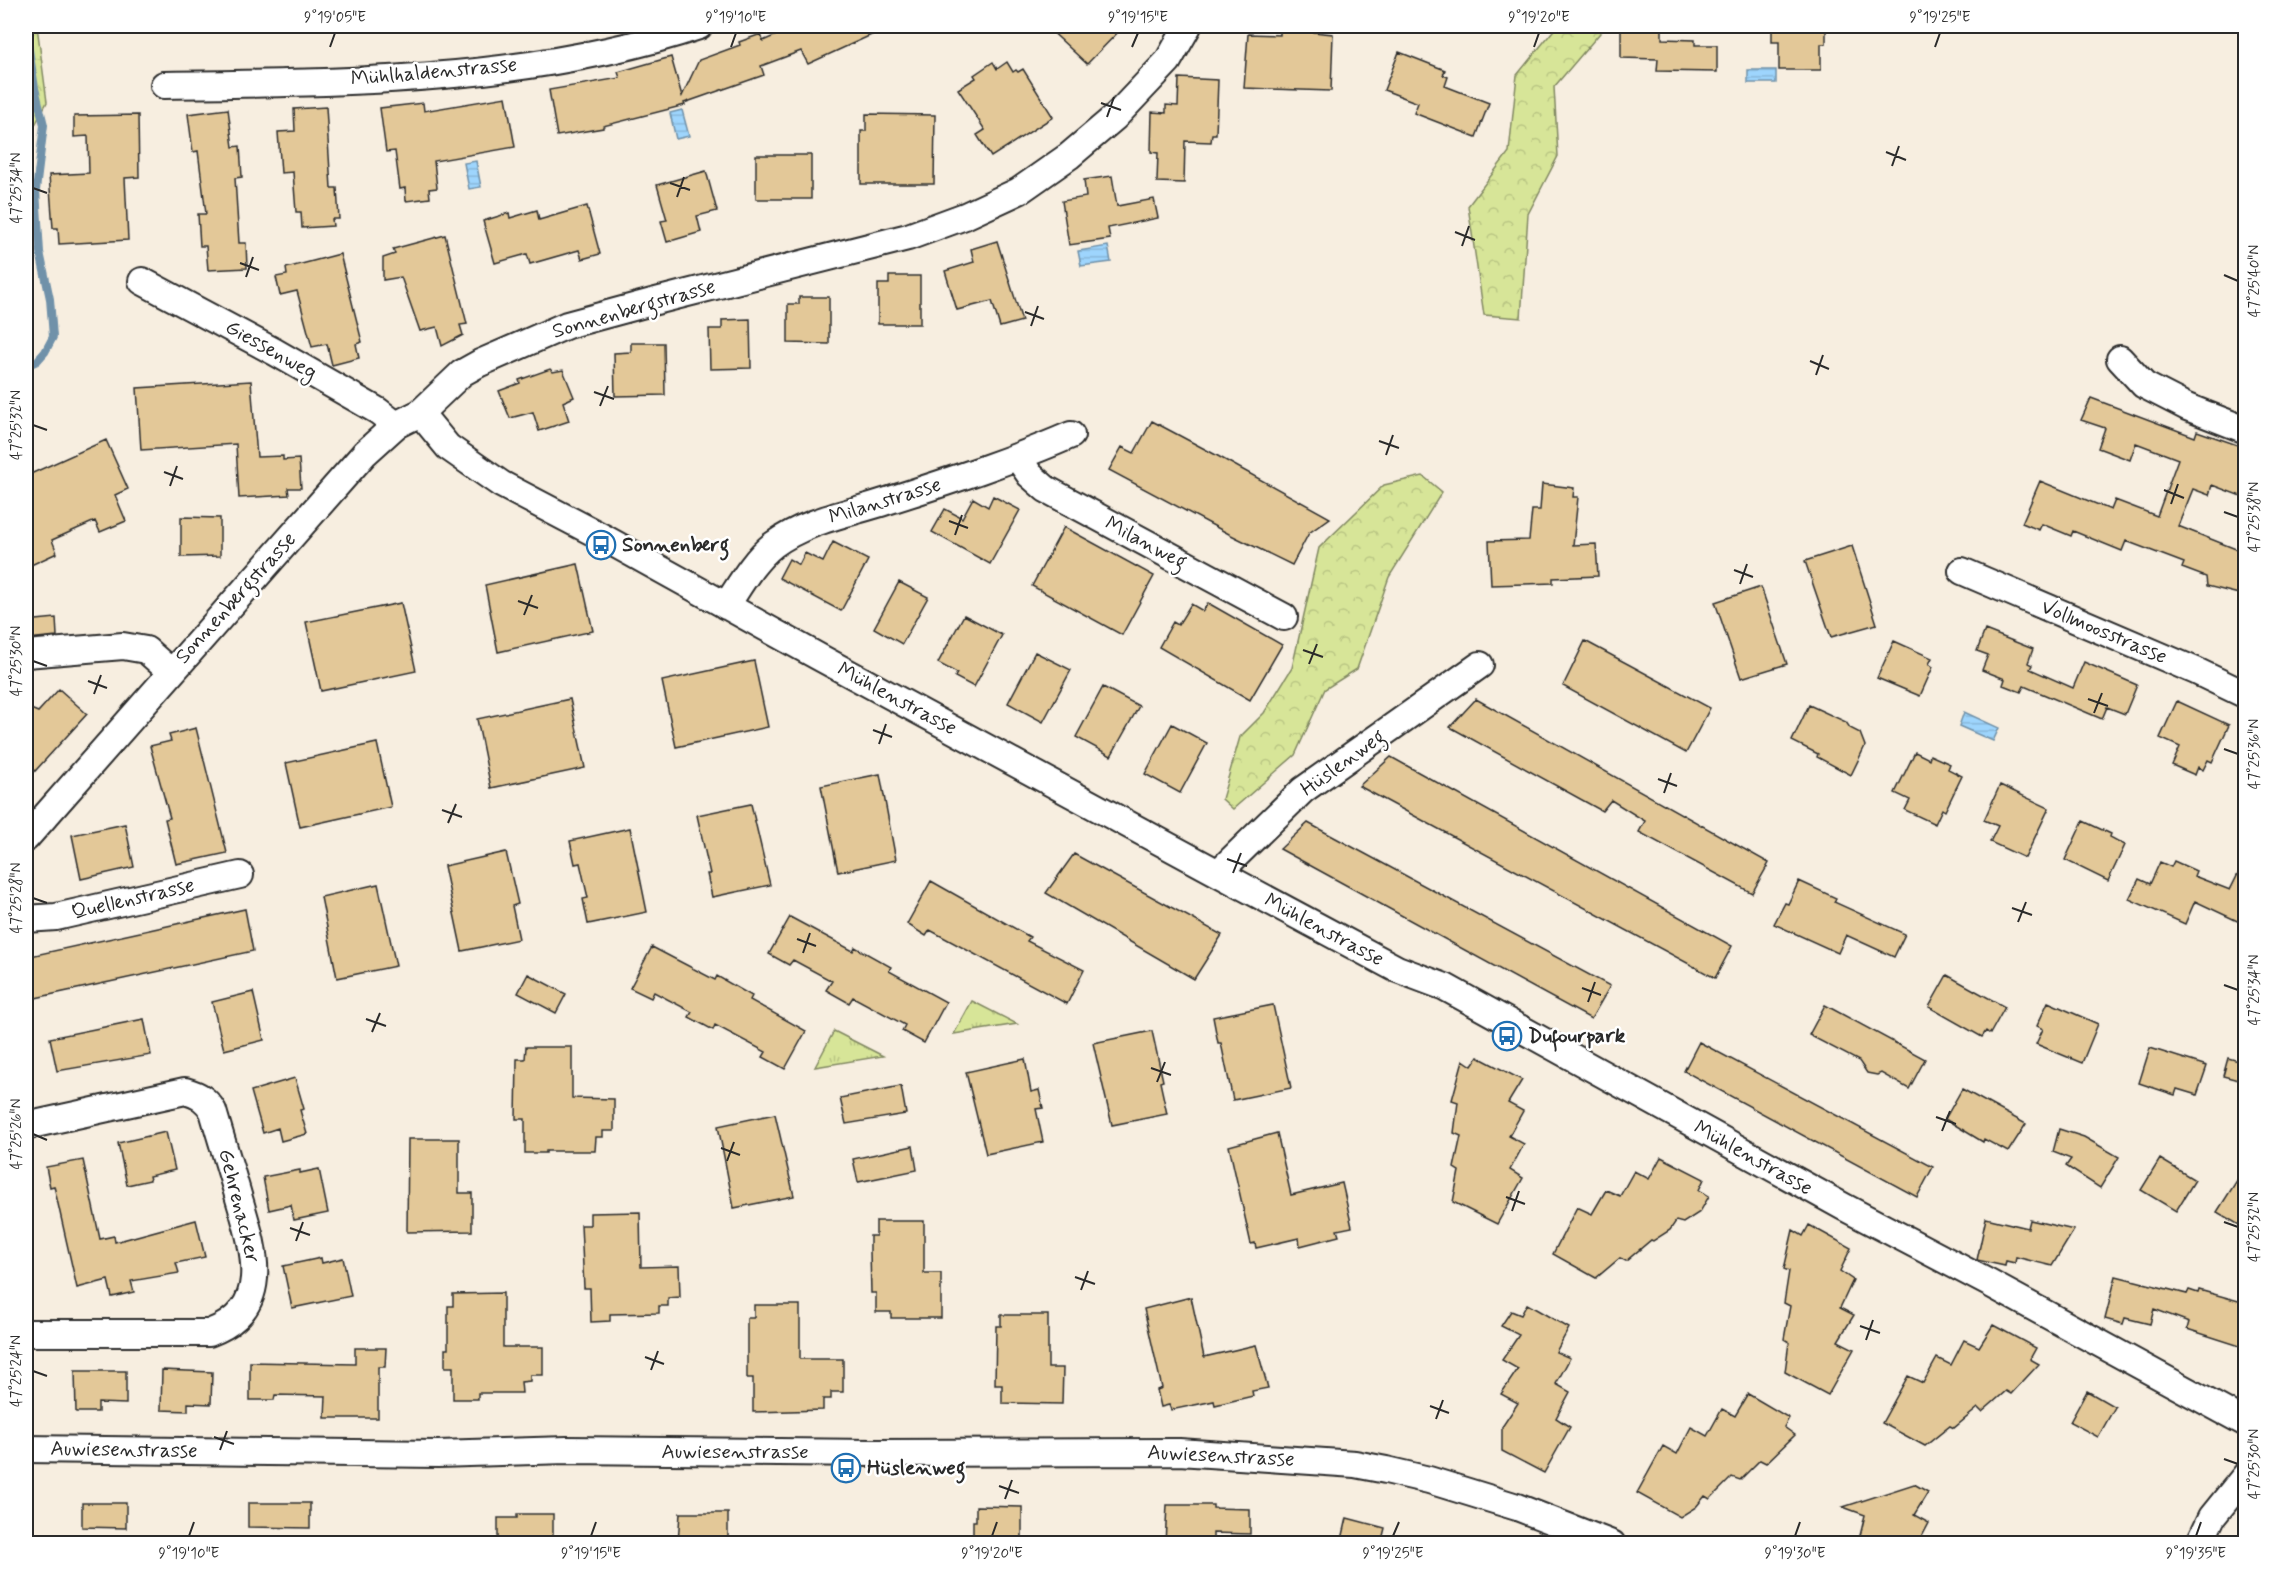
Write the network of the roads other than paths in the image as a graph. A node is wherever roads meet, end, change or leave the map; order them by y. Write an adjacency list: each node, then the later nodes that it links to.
1 (699, 26): 3 (street, Mühlhaldenstrasse)
2 (1188, 26): 6 (street, Sonnenbergstrasse)
3 (164, 85)
4 (142, 281): 7 (street, Giessenweg)
5 (2120, 359): 8 (street)
6 (420, 413): 7 (street, Sonnenbergstrasse); 12 (street, Mühlenstrasse)
7 (396, 424): 16 (street, Sonnenbergstrasse)
8 (2246, 430)
9 (1071, 435): 10 (street, Milanstrasse)
10 (1018, 458): 12 (street, Milanstrasse); 13 (street, Milanweg)
11 (1962, 571): 17 (street, Vollmoosstrasse)
12 (726, 606): 19 (street, Mühlenstrasse)
13 (1284, 617)
14 (26, 654): 16 (street)
15 (1480, 665): 19 (street, Hüslenweg)
16 (171, 672): 18 (street, Sonnenbergstrasse)
17 (2246, 695)
18 (26, 838)
19 (1218, 873): 24 (street, Mühlenstrasse)
20 (240, 875): 21 (street, Quellenstrasse)
21 (26, 919)
22 (26, 1126): 23 (street, Gehrenacker)
23 (26, 1333)
24 (2246, 1423)
25 (26, 1449): 27 (street, Auwiesenstrasse)
26 (2246, 1474): 28 (street)
27 (1612, 1544)
28 (2199, 1544)

